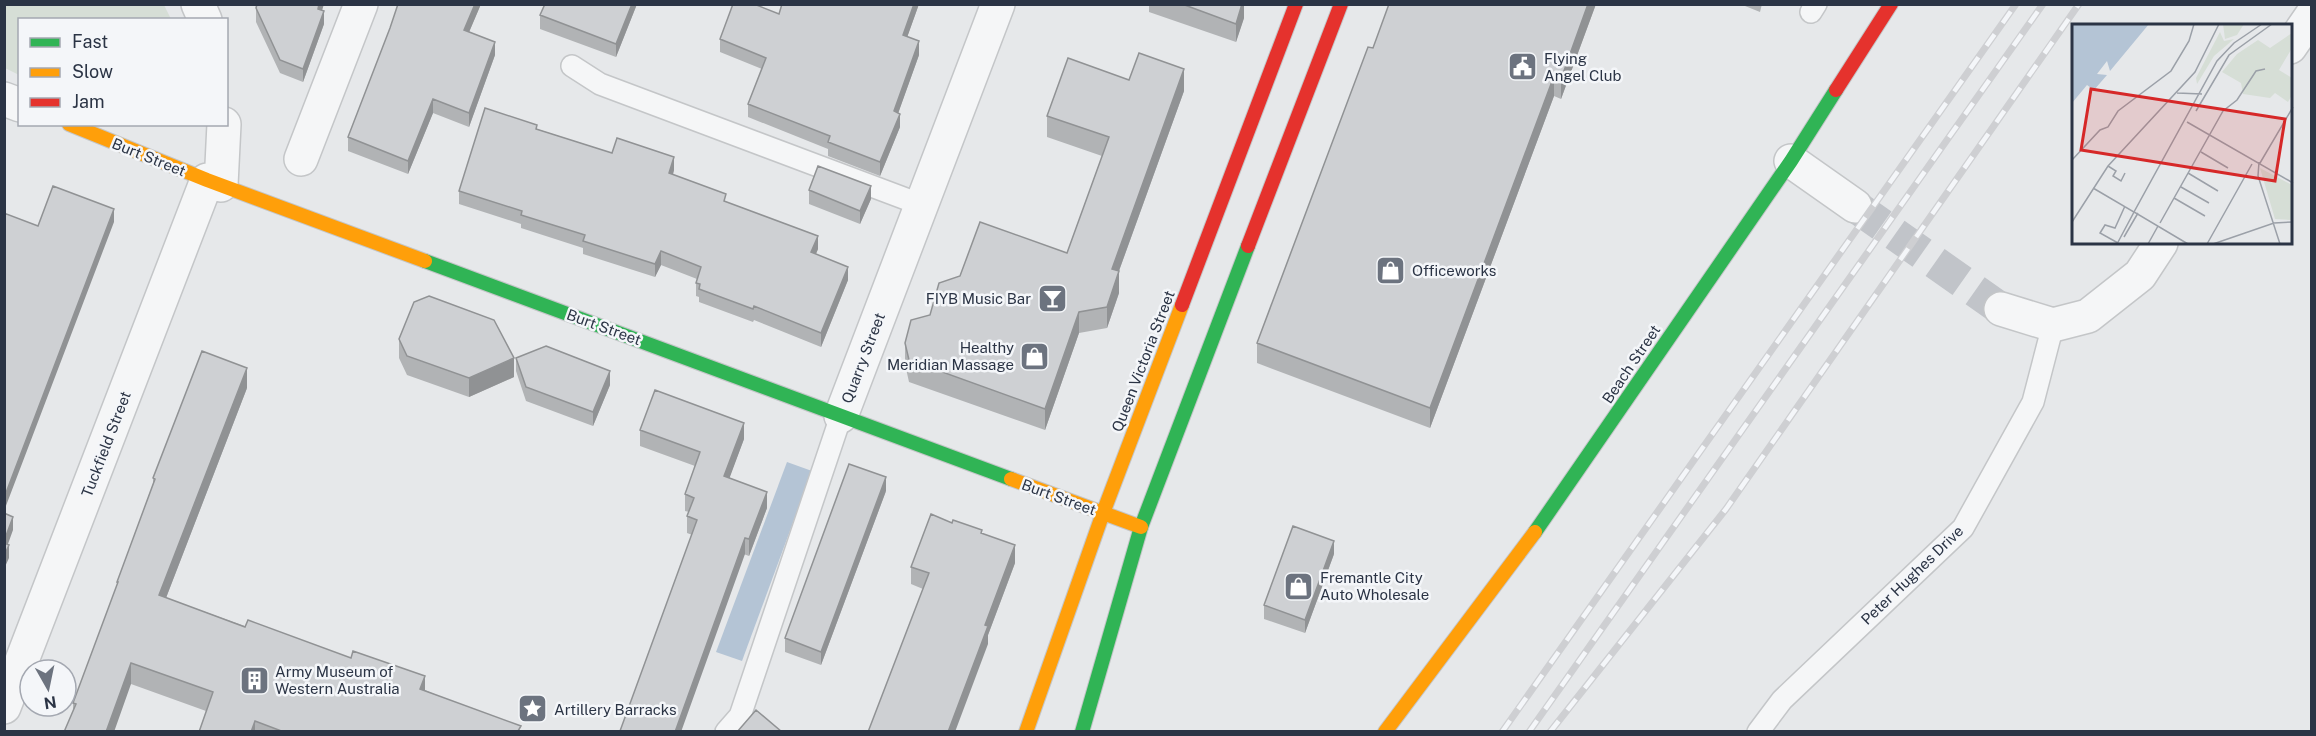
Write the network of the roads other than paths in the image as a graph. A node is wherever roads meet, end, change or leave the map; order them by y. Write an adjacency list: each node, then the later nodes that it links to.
1 (198, 4): 8 (street)
2 (361, 4): 13 (street)
3 (998, 4): 16 (street, Quarry Street)
4 (1296, 4): 22 (street, Queen Victoria Street)
5 (1341, 4): 23 (street)
6 (1891, 4): 14 (street, Beach Street)
7 (2312, 15): 9 (street)
8 (204, 18)
9 (2292, 44)
10 (572, 66): 16 (lane)
11 (74, 126): 15 (street, Burt Street)
12 (224, 126): 15 (street, Tuckfield Street)
13 (301, 159)
14 (1791, 161): 17 (street); 28 (street, Beach Street)
15 (214, 183): 21 (street, Burt Street); 24 (street, Tuckfield Street)
16 (922, 205): 21 (street, Quarry Street)
17 (1855, 206)
18 (2160, 244): 20 (street)
19 (2001, 309): 20 (street)
20 (2053, 325): 29 (lane, Peter Hughes Drive)
21 (842, 416): 22 (street, Burt Street); 25 (lane, Quarry Street)
22 (1103, 513): 23 (street, Burt Street); 26 (street, Queen Victoria Street)
23 (1141, 527): 27 (street)
24 (4, 707)
25 (733, 724)
26 (1026, 732)
27 (1082, 732)
28 (1385, 732)
29 (1758, 732)

